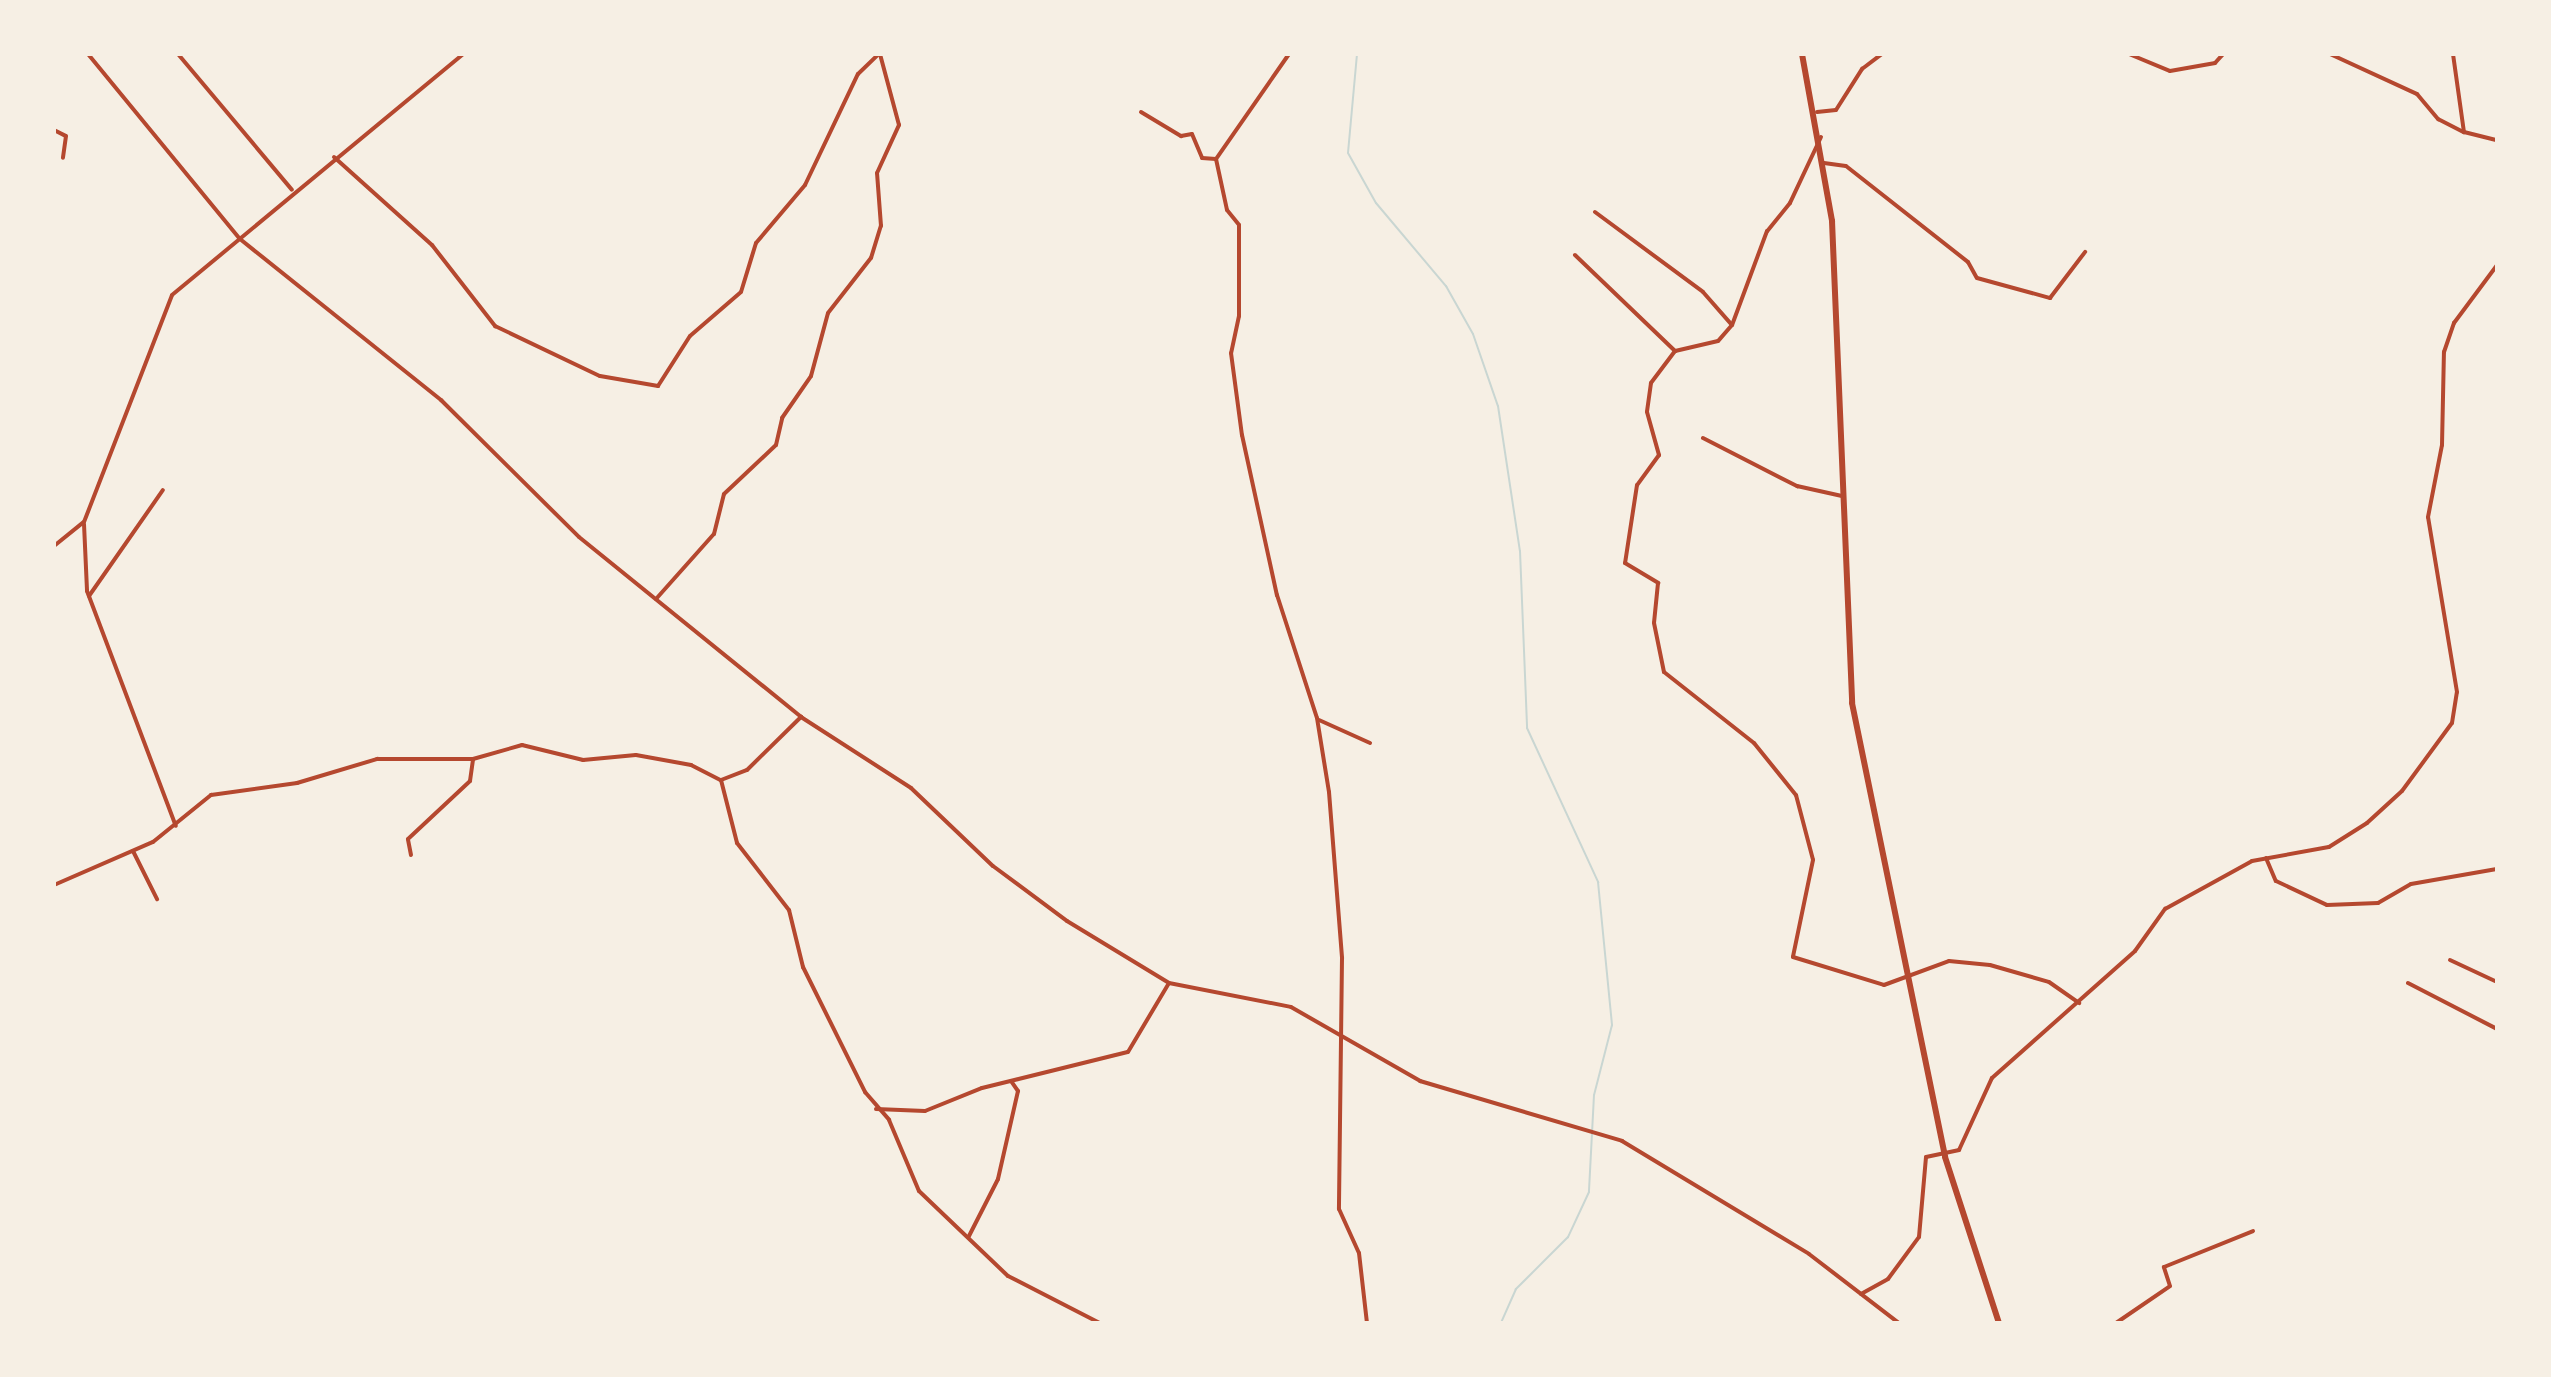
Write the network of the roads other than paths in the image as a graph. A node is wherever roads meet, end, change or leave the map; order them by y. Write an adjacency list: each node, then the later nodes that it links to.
1 (88, 54): 24 (street)
2 (178, 54): 22 (street)
3 (463, 54): 18 (street)
4 (880, 54): 18 (street); 36 (street)
5 (1289, 54): 20 (street)
6 (1802, 54): 13 (main road)
7 (1882, 54): 13 (street)
8 (2129, 54): 9 (street)
9 (2223, 54)
10 (2330, 54): 15 (street)
11 (2453, 54): 15 (street)
12 (1141, 112): 20 (street)
13 (1817, 112): 16 (main road)
14 (54, 130): 19 (street)
15 (2464, 132): 17 (street)
16 (1821, 137): 21 (main road); 28 (street)
17 (2497, 140)
18 (334, 157): 22 (street)
19 (63, 158)
20 (1216, 159): 38 (street)
21 (1824, 163): 25 (street); 32 (main road)
22 (292, 190): 24 (street)
23 (1595, 212): 28 (street)
24 (240, 239): 33 (street); 36 (street)
25 (2085, 252)
26 (1575, 255): 29 (street)
27 (2497, 265): 45 (street)
28 (1732, 325): 29 (street)
29 (1675, 351): 50 (street)
30 (1703, 438): 32 (street)
31 (163, 490): 35 (street)
32 (1842, 496): 50 (main road)
33 (84, 522): 34 (street); 35 (street)
34 (54, 546)
35 (89, 596): 42 (street)
36 (656, 600): 37 (street)
37 (801, 717): 41 (street); 52 (street)
38 (1317, 718): 39 (street); 55 (street)
39 (1370, 743)
40 (473, 759): 41 (street); 42 (street); 44 (street)
41 (721, 780): 58 (street)
42 (176, 827): 43 (street)
43 (133, 850): 47 (street); 48 (street)
44 (411, 855)
45 (2266, 858): 46 (street); 54 (street)
46 (2497, 869)
47 (54, 885)
48 (157, 899)
49 (2450, 960): 51 (street)
50 (1907, 980): 54 (street); 59 (main road)
51 (2497, 982)
52 (1169, 983): 55 (street); 57 (street)
53 (2408, 983): 56 (street)
54 (2079, 1003): 59 (street)
55 (1338, 1029): 62 (street); 65 (street)
56 (2497, 1029)
57 (1011, 1081): 58 (street); 61 (street)
58 (876, 1109): 61 (street)
59 (1945, 1157): 62 (street); 66 (main road)
60 (2253, 1231): 67 (street)
61 (969, 1236): 64 (street)
62 (1861, 1294): 63 (street)
63 (1897, 1322)
64 (1100, 1323)
65 (1367, 1323)
66 (1999, 1323)
67 (2116, 1323)

